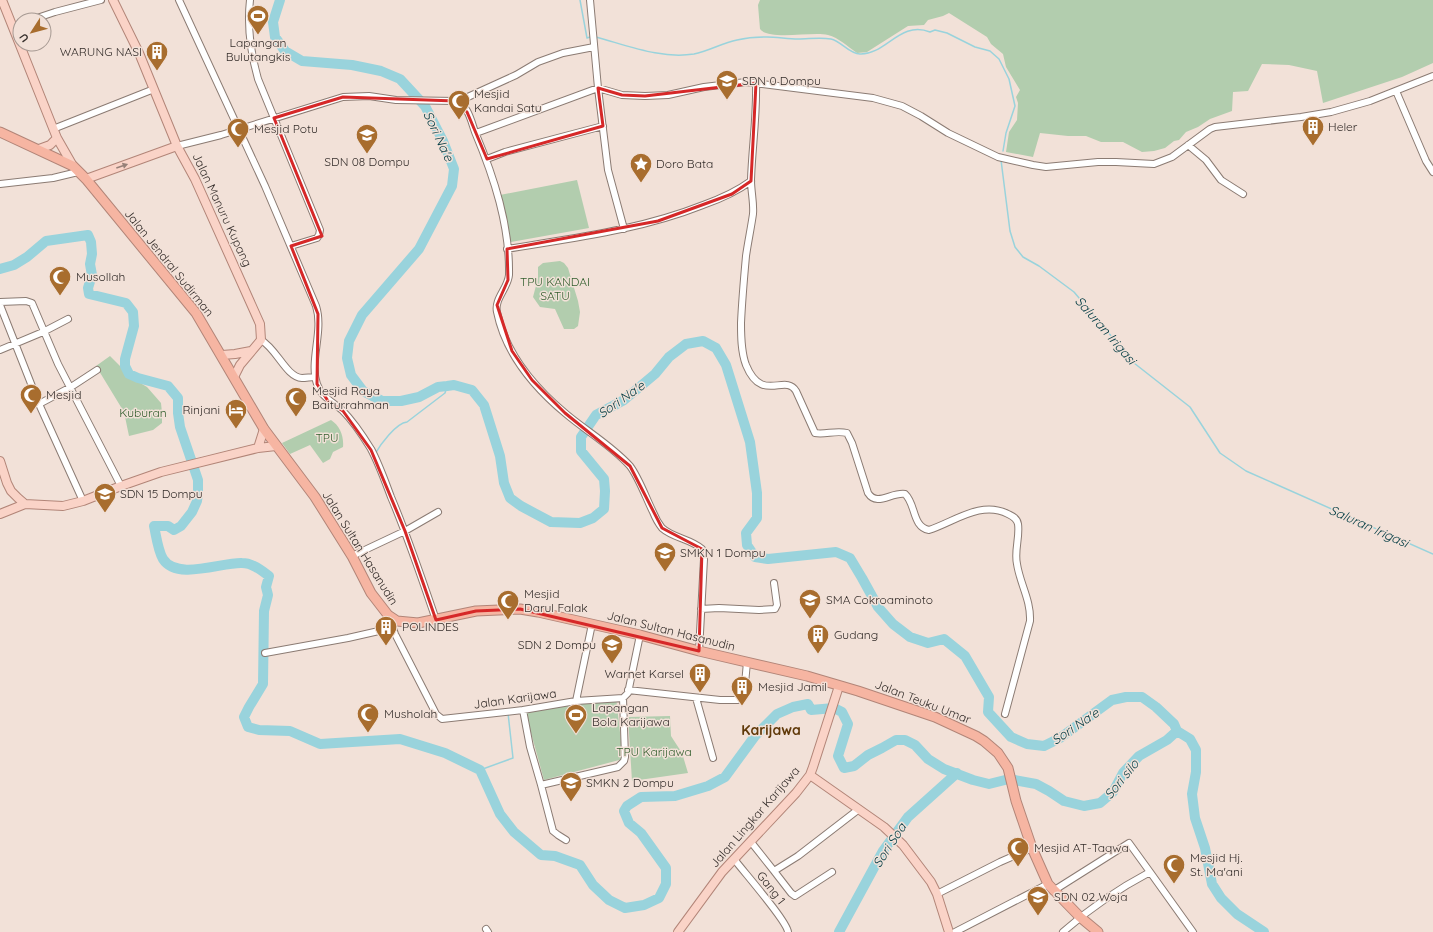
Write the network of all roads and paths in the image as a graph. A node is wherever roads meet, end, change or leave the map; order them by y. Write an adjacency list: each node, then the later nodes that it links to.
1 (2, 0): 8 (main road)
2 (101, 0): 7 (street)
3 (113, 0): 14 (main road)
4 (179, 0): 20 (street)
5 (250, 0): 17 (street)
6 (590, 0): 9 (street)
7 (52, 13)
8 (12, 18)
9 (594, 47): 13 (street); 16 (street)
10 (26, 52): 19 (main road)
11 (1433, 76): 15 (street)
12 (756, 83): 13 (street); 24 (street); 31 (street)
13 (598, 88): 18 (street); 22 (street)
14 (154, 89): 19 (street); 25 (main road)
15 (1396, 91): 24 (street); 29 (street)
16 (459, 102): 17 (street); 22 (street)
17 (274, 118): 20 (street); 35 (street)
18 (603, 126): 27 (street); 34 (street)
19 (53, 128): 23 (main road)
20 (239, 129): 25 (street); 35 (street)
21 (0, 132): 26 (highway)
22 (476, 133): 27 (street)
23 (57, 138): 26 (main road); 28 (main road)
24 (1188, 145): 33 (street)
25 (177, 146): 30 (main road, Jalan Manuru Kupang, one-way to 25); 40 (main road, Jalan Manuru Kupang)
26 (39, 149): 28 (highway)
27 (486, 159): 36 (street)
28 (76, 169): 30 (highway); 32 (street)
29 (1433, 172)
30 (86, 179): 44 (highway, Jalan Jendral Sudirman)
31 (751, 182): 34 (street); 78 (street)
32 (0, 184)
33 (1243, 194)
34 (624, 229): 36 (street)
35 (291, 246): 47 (street)
36 (507, 249): 62 (street)
37 (0, 304): 39 (street); 41 (street)
38 (68, 319): 39 (street)
39 (43, 332): 41 (street); 48 (street)
40 (261, 340): 43 (main road); 47 (street)
41 (14, 343): 42 (street); 49 (street)
42 (0, 350)
43 (251, 351): 44 (main road); 46 (main road)
44 (222, 355): 46 (highway, Jalan Jendral Sudirman)
45 (97, 370): 48 (street)
46 (234, 377): 50 (highway, Jalan Jendral Sudirman)
47 (315, 377): 59 (street)
48 (71, 387): 49 (street); 54 (street)
49 (39, 404): 55 (street)
50 (264, 429): 51 (highway, Jalan Sultan Hasanudin); 52 (main road)
51 (276, 446): 52 (main road); 60 (highway, Jalan Sultan Hasanudin)
52 (258, 448): 54 (main road)
53 (0, 461): 56 (main road)
54 (121, 486): 55 (main road)
55 (83, 502): 56 (main road)
56 (25, 504): 58 (main road)
57 (438, 512): 59 (street)
58 (0, 514)
59 (406, 531): 60 (street); 64 (street)
60 (352, 556): 63 (highway, Jalan Sultan Hasanudin)
61 (774, 583): 62 (street)
62 (701, 608): 69 (street)
63 (388, 615): 65 (highway, Jalan Sultan Hasanudin); 67 (street)
64 (436, 620): 65 (highway, Jalan Sultan Hasanudin); 66 (highway, Jalan Sultan Hasanudin)
65 (403, 622): 67 (street)
66 (592, 624): 68 (highway, Jalan Sultan Hasanudin); 76 (street)
67 (393, 631): 70 (street); 77 (street, Jalan Karijawa)
68 (640, 635): 69 (highway, Jalan Sultan Hasanudin); 73 (street)
69 (699, 651): 71 (highway, Jalan Sultan Hasanudin)
70 (265, 653)
71 (747, 662): 72 (highway, Jalan Sultan Hasanudin); 75 (street)
72 (839, 686): 80 (main road, Jalan Lingkar Karijawa); 85 (highway, Jalan Teuku Umar)
73 (628, 690): 74 (street); 75 (street)
74 (623, 698): 76 (street, Jalan Karijawa); 81 (street)
75 (696, 698): 79 (street)
76 (576, 701): 77 (street, Jalan Karijawa)
77 (522, 710): 81 (street)
78 (1005, 714)
79 (713, 758)
80 (810, 775): 82 (main road); 84 (main road, Jalan Lingkar Karijawa)
81 (541, 786): 83 (street)
82 (859, 809): 87 (street); 91 (main road)
83 (566, 840)
84 (751, 842): 86 (main road, Jalan Lingkar Karijawa); 87 (street)
85 (1032, 848): 90 (highway, Jalan Teuku Umar); 91 (street)
86 (734, 859): 93 (main road, Jalan Lingkar Karijawa); 94 (street, Gang 1)
87 (774, 871): 88 (street)
88 (832, 872)
89 (1150, 872): 90 (street); 92 (street); 99 (street)
90 (1051, 887): 92 (highway, Jalan Teuku Umar); 96 (street)
91 (937, 894): 95 (main road)
92 (1080, 917): 97 (street); 98 (highway, Jalan Teuku Umar)
93 (678, 932)
94 (788, 932)
95 (949, 932)
96 (955, 932)
97 (1063, 932)
98 (1098, 932)
99 (1193, 932)

